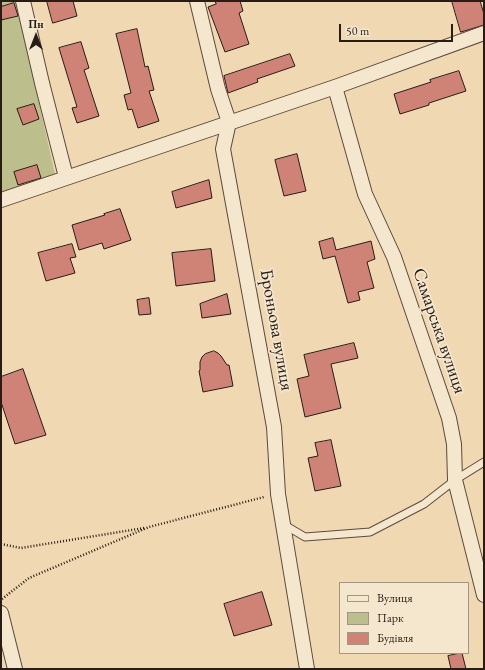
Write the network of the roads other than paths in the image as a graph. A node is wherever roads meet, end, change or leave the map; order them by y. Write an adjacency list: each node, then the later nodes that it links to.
1 (23, 1): 6 (street)
2 (197, 1): 5 (street)
3 (484, 33): 4 (street)
4 (335, 86): 5 (street); 9 (street, Самарська вулиця)
5 (229, 122): 6 (street); 10 (street, Броньова вулиця)
6 (66, 177): 7 (street)
7 (1, 200)
8 (484, 462): 9 (lane)
9 (455, 480): 10 (lane); 11 (street, Самарська вулиця)
10 (283, 524): 14 (street, Броньова вулиця)
11 (484, 594)
12 (1, 613): 13 (street)
13 (15, 669)
14 (307, 669)

